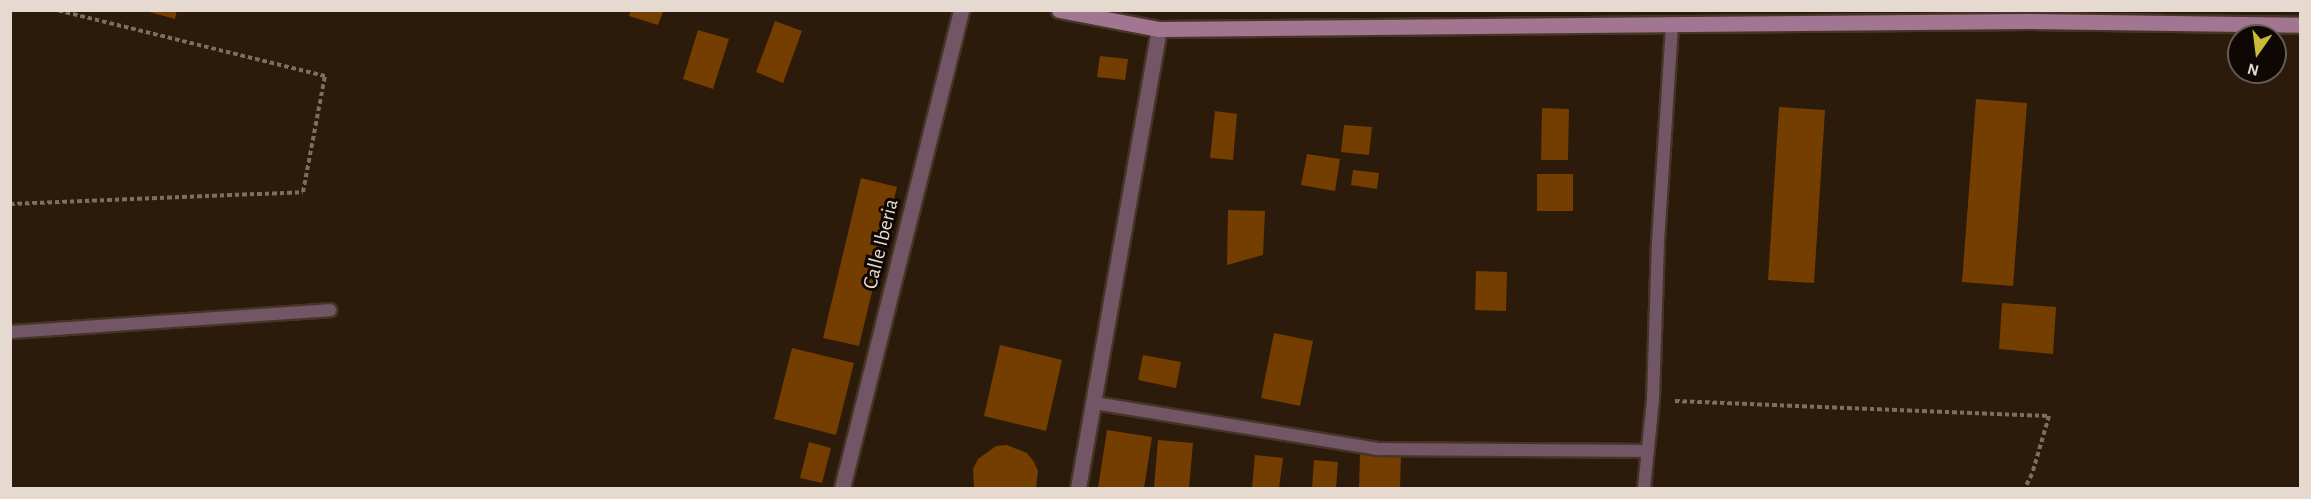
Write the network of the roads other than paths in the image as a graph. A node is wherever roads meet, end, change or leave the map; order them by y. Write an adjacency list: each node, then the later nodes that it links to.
1 (961, 10): 11 (street, Calle Iberia)
2 (1059, 10): 6 (street)
3 (2031, 16): 4 (street); 5 (street)
4 (2301, 25)
5 (1672, 26): 6 (street); 10 (lane)
6 (1159, 29): 9 (street)
7 (330, 310): 8 (lane)
8 (10, 332)
9 (1094, 403): 10 (lane); 12 (street)
10 (1648, 452): 13 (lane)
11 (842, 489)
12 (1078, 489)
13 (1644, 489)

